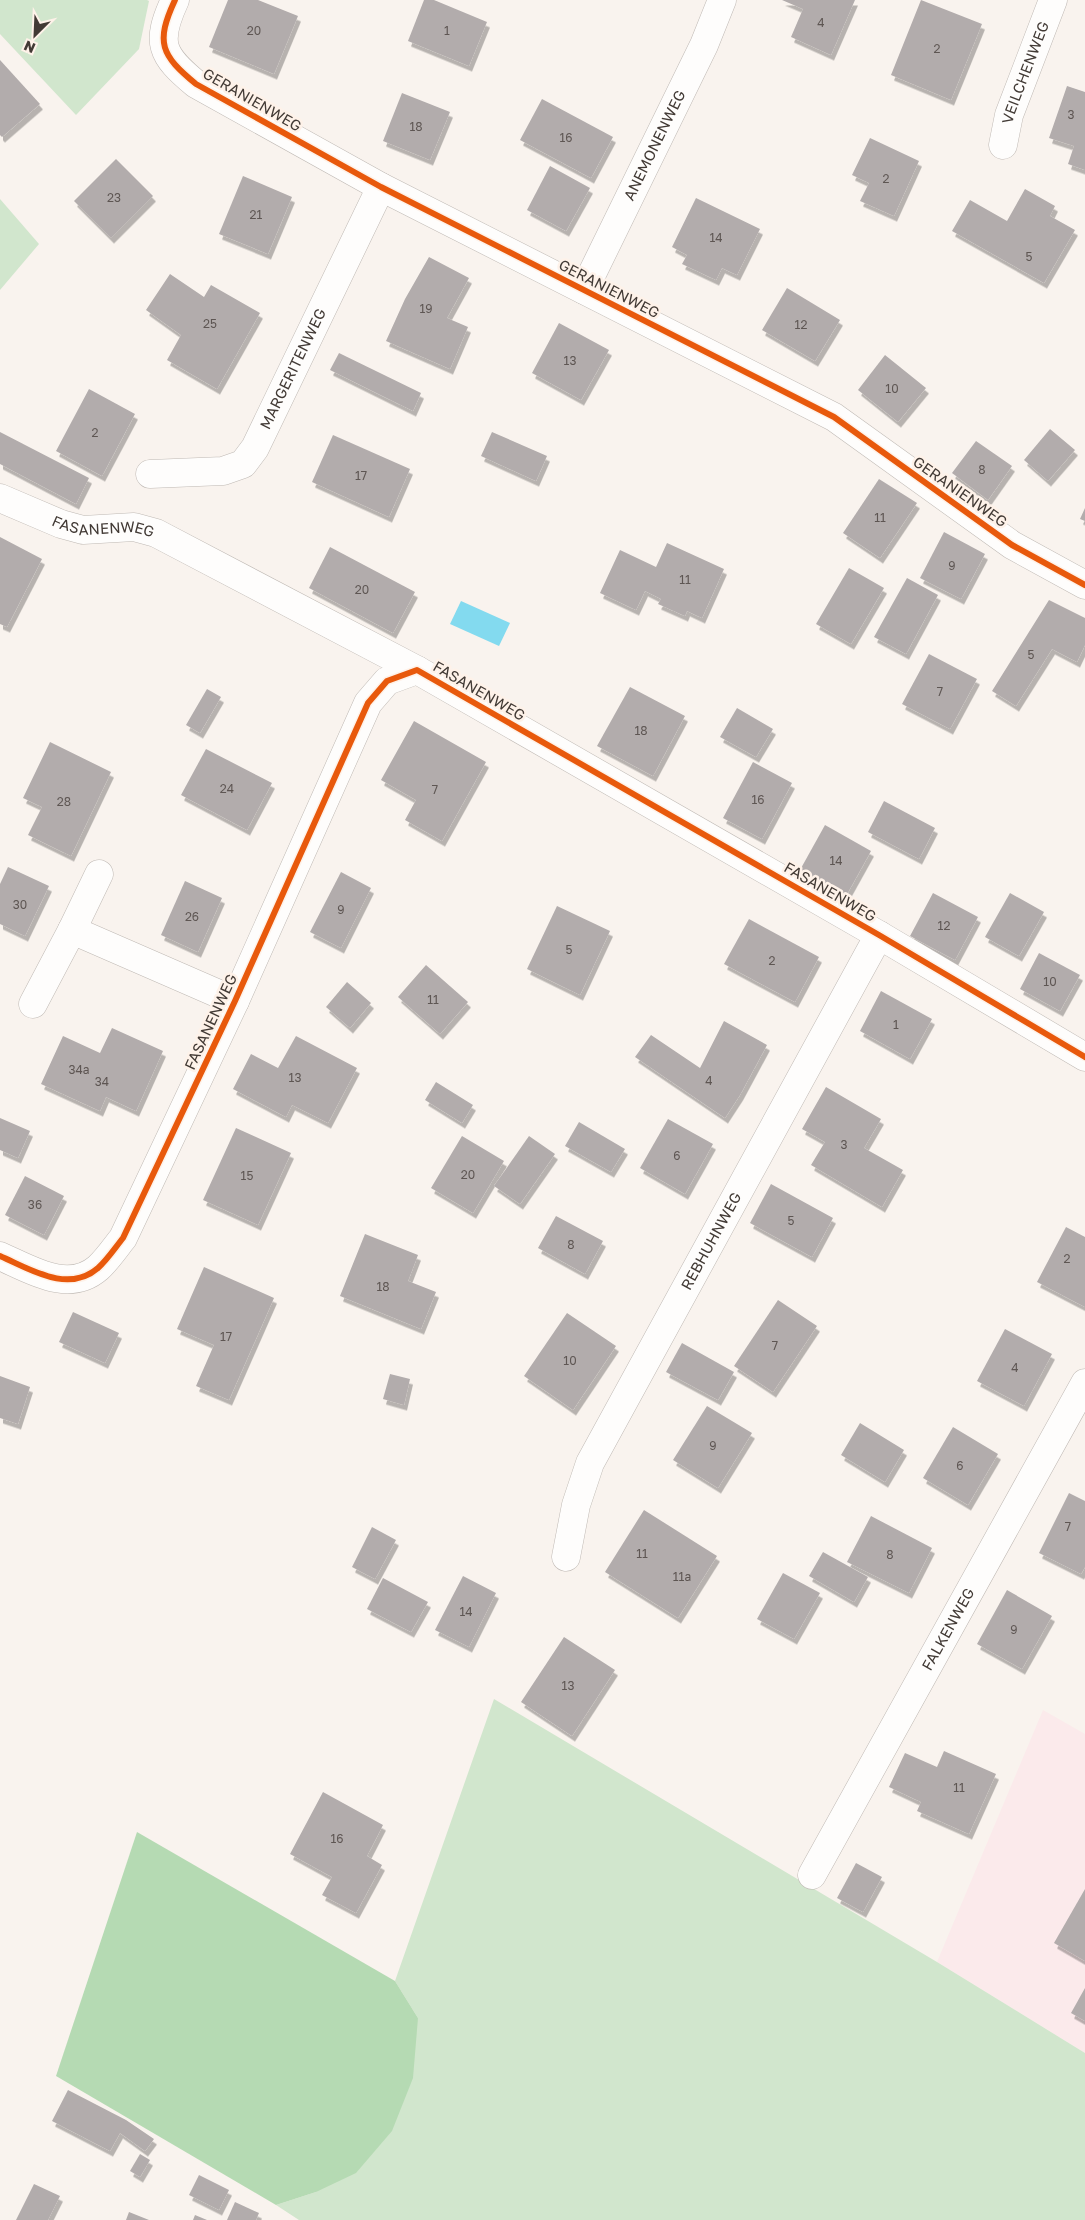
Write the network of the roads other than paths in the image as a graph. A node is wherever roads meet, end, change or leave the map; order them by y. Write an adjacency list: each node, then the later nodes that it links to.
1 (175, 0): 5 (street, GERANIENWEG)
2 (722, 0): 6 (street, ANEMONENWEG)
3 (1052, 0): 4 (street, VEILCHENWEG)
4 (1003, 145)
5 (381, 187): 6 (street, GERANIENWEG); 7 (street, MARGERITENWEG)
6 (584, 290): 9 (street, GERANIENWEG)
7 (150, 474)
8 (0, 498): 10 (street, FASANENWEG)
9 (1085, 584)
10 (417, 670): 13 (street, FASANENWEG); 14 (street, FASANENWEG)
11 (99, 874): 12 (street)
12 (72, 930): 14 (street); 15 (street)
13 (880, 935): 16 (street, FASANENWEG); 19 (street, REBHUHNWEG)
14 (235, 1001): 17 (street, FASANENWEG)
15 (33, 1004)
16 (1085, 1057)
17 (0, 1256)
18 (1085, 1383): 20 (street, FALKENWEG)
19 (566, 1557)
20 (812, 1875)

